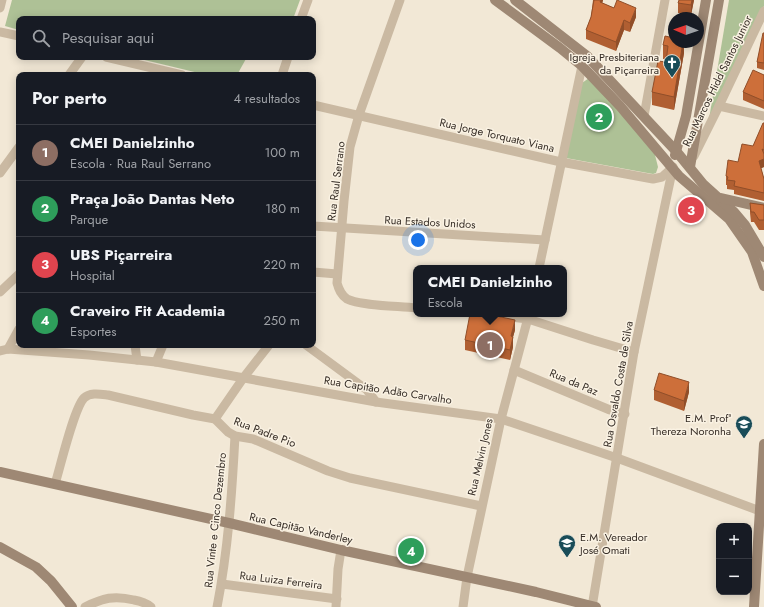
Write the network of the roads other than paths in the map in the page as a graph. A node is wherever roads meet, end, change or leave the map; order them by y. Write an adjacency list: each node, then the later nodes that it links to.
1 (2, 0): 9 (street)
2 (308, 0): 12 (street)
3 (400, 0): 27 (street, Rua Raul Serrano)
4 (495, 0): 11 (street)
5 (665, 0): 28 (street)
6 (706, 0): 30 (street)
7 (719, 0): 33 (street)
8 (517, 1): 11 (street); 13 (street)
9 (0, 8)
10 (764, 11): 14 (street, Rua Marcos Hidd Santos Junior)
11 (510, 12): 15 (street)
12 (302, 16)
13 (536, 16): 15 (street); 28 (street)
14 (761, 25): 26 (street, Rua Marcos Hidd Santos Junior)
15 (530, 26): 21 (street)
16 (0, 32): 17 (street)
17 (16, 35)
18 (80, 60): 22 (street)
19 (117, 60): 23 (street)
20 (287, 60): 24 (street)
21 (582, 66): 32 (street); 34 (street)
22 (71, 72)
23 (162, 72)
24 (283, 72)
25 (316, 106): 27 (street, Rua Jorge Torquato Viana)
26 (719, 106): 29 (street); 33 (street, Rua Marcos Hidd Santos Junior)
27 (359, 115): 32 (street, Rua Jorge Torquato Viana); 42 (street, Rua Raul Serrano)
28 (644, 116): 30 (street)
29 (764, 116)
30 (676, 151): 33 (street); 34 (street)
31 (16, 159): 35 (street)
32 (561, 162): 34 (street, Rua Jorge Torquato Viana); 43 (street)
33 (691, 164): 36 (street)
34 (673, 167): 40 (street); 60 (street, Rua Osvaldo Costa de Silva)
35 (0, 173)
36 (718, 197): 37 (street); 39 (street)
37 (749, 205): 38 (street); 39 (street)
38 (764, 208)
39 (734, 212): 40 (street); 44 (street)
40 (733, 223): 49 (street)
41 (316, 226): 42 (street, Rua Estados Unidos)
42 (342, 229): 43 (street, Rua Estados Unidos); 47 (street, Rua Raul Serrano)
43 (546, 240): 45 (street)
44 (764, 257)
45 (540, 265)
46 (316, 272): 47 (street)
47 (337, 274): 51 (street, Rua Raul Serrano)
48 (16, 277): 50 (street)
49 (764, 286)
50 (0, 292)
51 (413, 308)
52 (529, 317): 63 (street, Rua Melvin Jones)
53 (532, 317): 60 (street)
54 (16, 333): 59 (street)
55 (135, 348): 61 (street)
56 (162, 348): 62 (street)
57 (267, 348): 64 (street)
58 (310, 348): 65 (street)
59 (4, 350): 61 (street, Rua Capitão Adão Carvalho)
60 (634, 352): 66 (street, Rua Osvaldo Costa de Silva)
61 (137, 360): 62 (street, Rua Capitão Adão Carvalho)
62 (156, 362): 64 (street, Rua Capitão Adão Carvalho)
63 (514, 370): 66 (street, Rua da Paz); 68 (street, Rua Melvin Jones)
64 (244, 377): 65 (street, Rua Capitão Adão Carvalho); 67 (street)
65 (376, 402): 68 (street, Rua Capitão Adão Carvalho)
66 (625, 414): 71 (street, Rua Osvaldo Costa de Silva)
67 (215, 418): 69 (street, Rua Padre Pio); 73 (street)
68 (500, 419): 71 (street, Rua Capitão Adão Carvalho); 74 (street, Rua Melvin Jones)
69 (235, 436): 74 (street, Rua Padre Pio); 76 (street, Rua Vinte e Cinco Dezembro)
70 (764, 444): 75 (street)
71 (617, 458): 75 (street, Rua Capitão Adão Carvalho); 87 (street, Rua Osvaldo Costa de Silva)
72 (0, 472): 73 (street, Rua Capitão Vanderley)
73 (55, 484): 76 (street, Rua Capitão Vanderley)
74 (482, 506): 79 (street, Rua Melvin Jones)
75 (760, 511): 88 (street)
76 (229, 523): 78 (street, Rua Capitão Vanderley); 80 (street, Rua Vinte e Cinco Dezembro)
77 (0, 548): 82 (street)
78 (341, 550): 79 (street, Rua Capitão Vanderley); 81 (street)
79 (467, 577): 86 (street, Rua Melvin Jones); 87 (street, Rua Capitão Vanderley)
80 (222, 584): 81 (street, Rua Luiza Ferreira); 85 (street, Rua Vinte e Cinco Dezembro)
81 (336, 603)
82 (72, 607)
83 (85, 607): 84 (street)
84 (151, 607)
85 (217, 607)
86 (463, 607)
87 (593, 607)
88 (754, 607)

